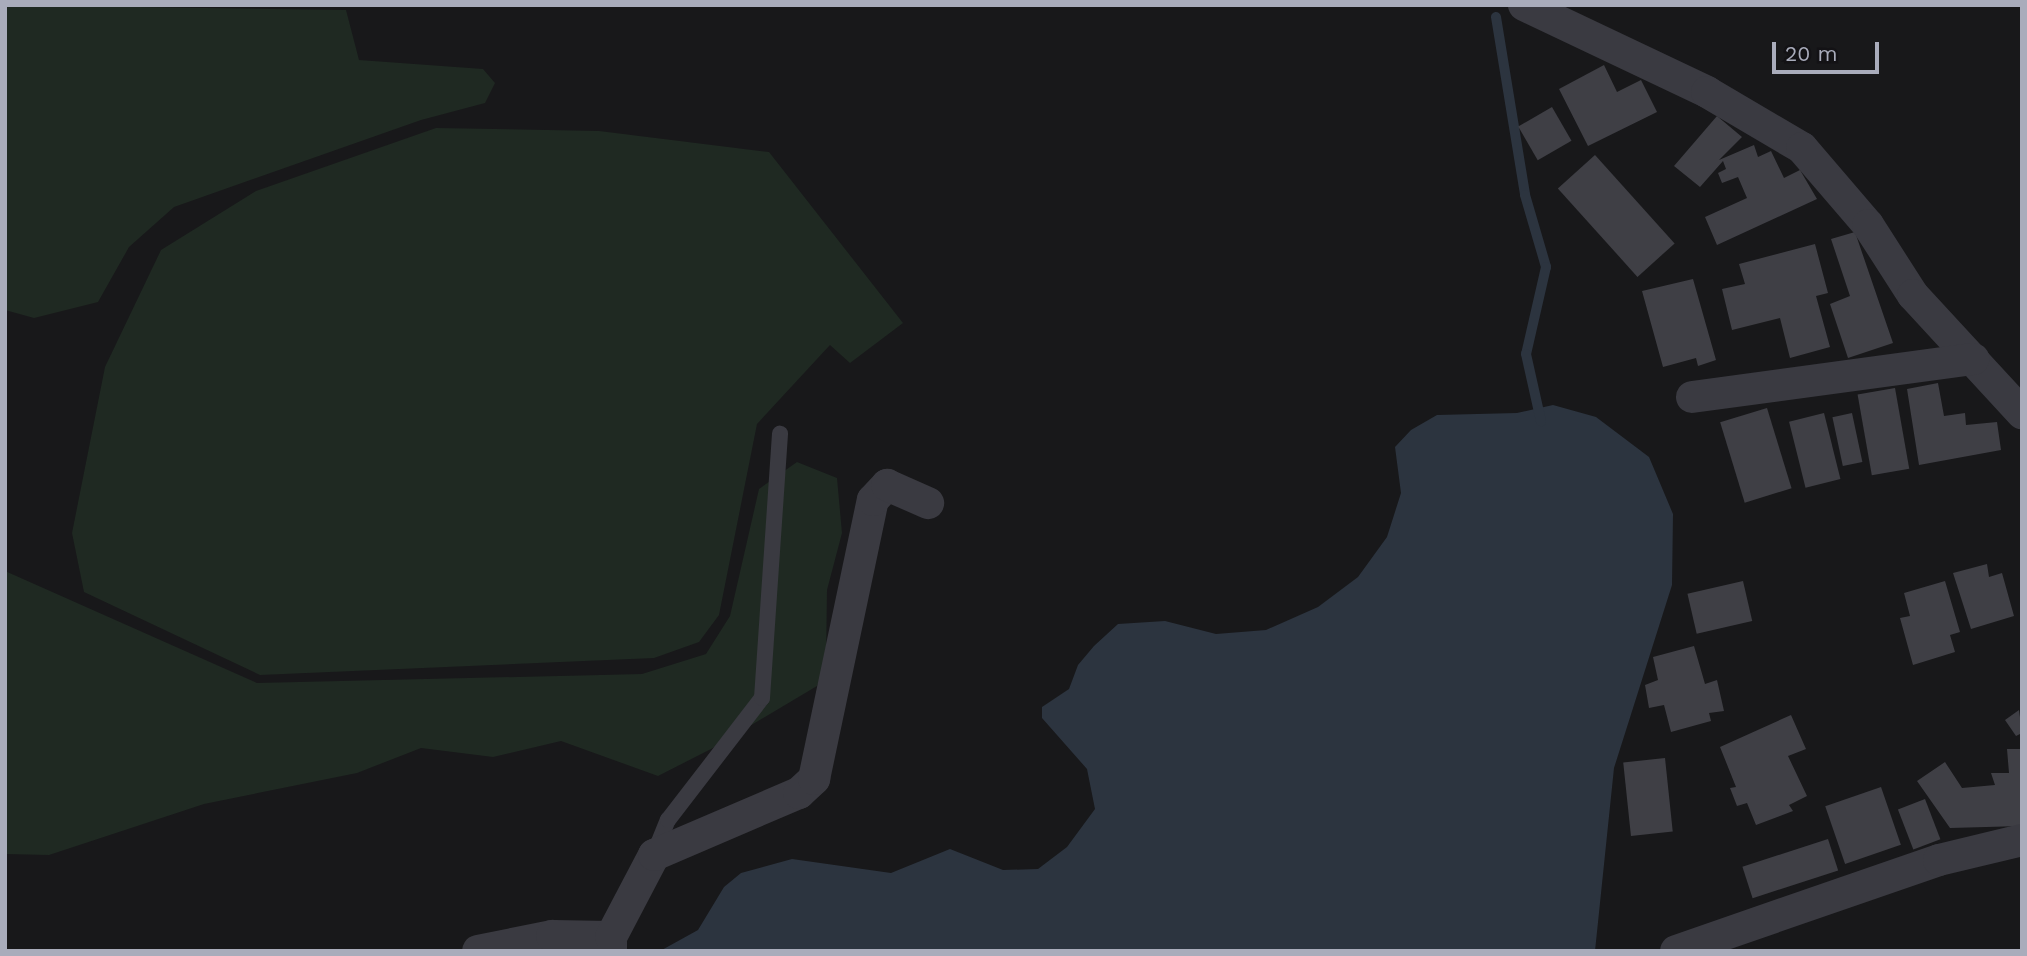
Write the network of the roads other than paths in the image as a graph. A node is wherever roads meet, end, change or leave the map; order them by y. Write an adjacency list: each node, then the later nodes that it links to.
1 (1524, 5): 2 (street)
2 (1973, 359): 3 (street); 4 (street)
3 (1692, 397)
4 (2022, 413)
5 (780, 434): 8 (lane)
6 (928, 503): 8 (street)
7 (2022, 840): 11 (street)
8 (654, 855): 9 (street)
9 (611, 944): 10 (street)
10 (478, 951)
11 (1676, 951)

